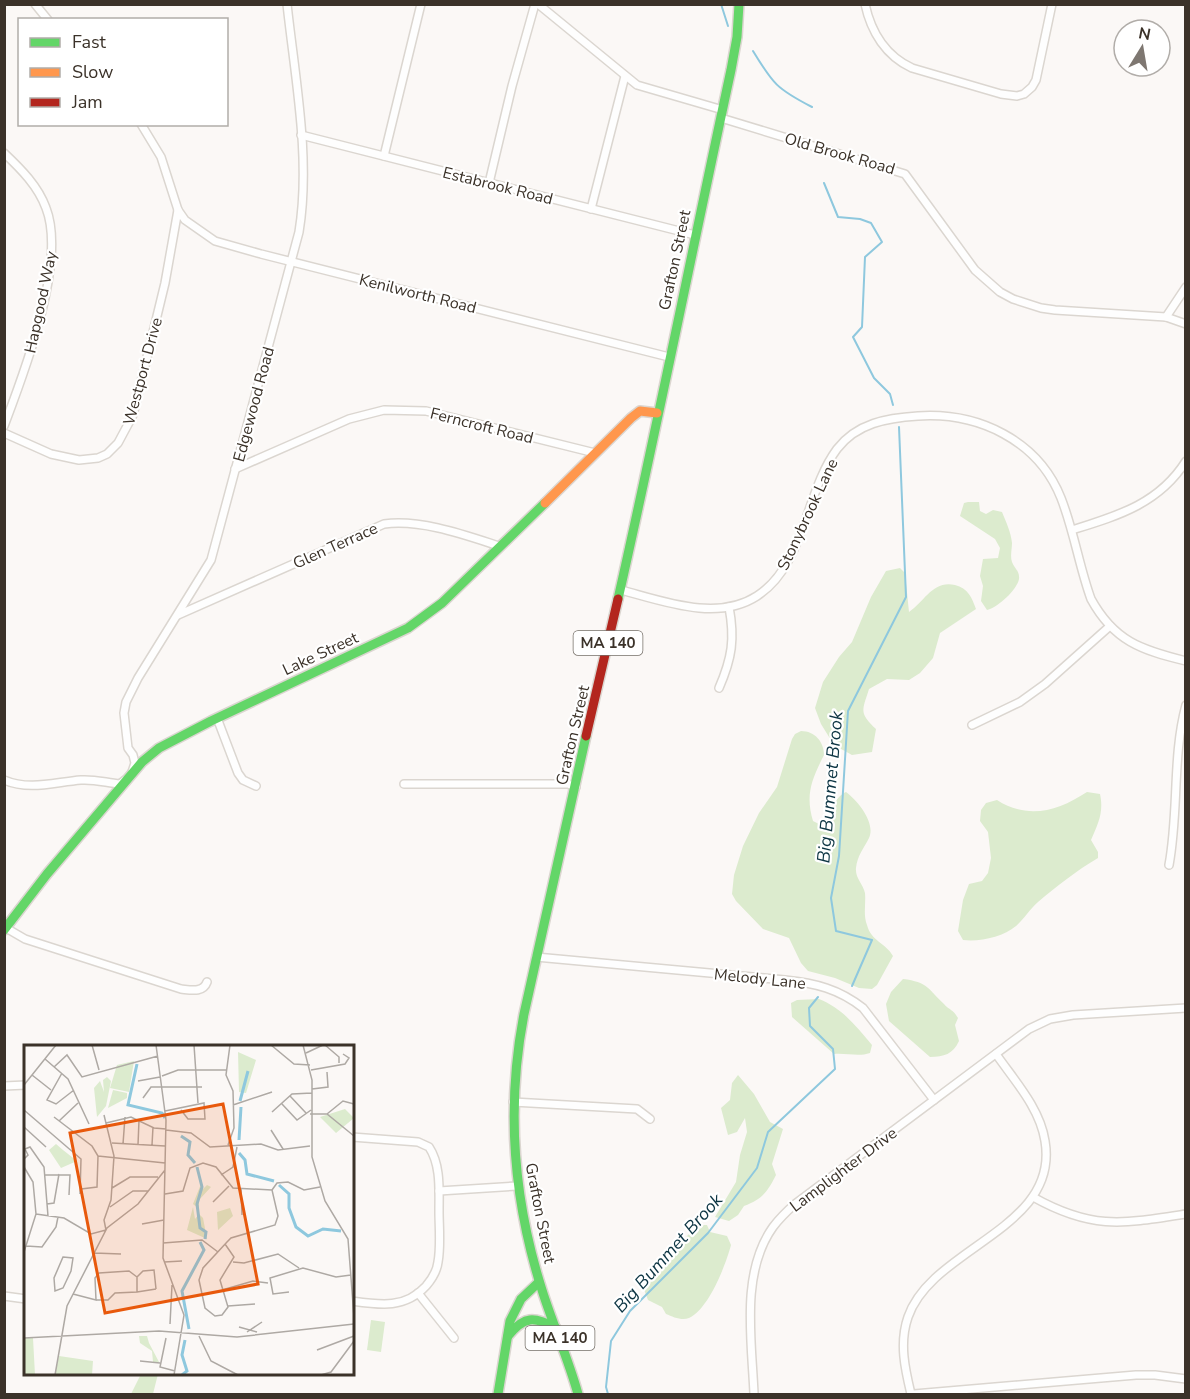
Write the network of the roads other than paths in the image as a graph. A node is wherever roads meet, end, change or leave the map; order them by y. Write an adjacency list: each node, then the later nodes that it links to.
1 (35, 4): 8 (street)
2 (287, 4): 12 (street, Edgewood Road)
3 (421, 4): 14 (street)
4 (537, 4): 9 (street, Old Brook Road); 15 (street)
5 (739, 4): 10 (main road, Grafton Street / MA 140)
6 (865, 4): 7 (street)
7 (1052, 4)
8 (46, 18)
9 (625, 76): 10 (street, Old Brook Road); 16 (street)
10 (722, 114): 18 (main road, Grafton Street / MA 140); 21 (street, Old Brook Road)
11 (142, 126): 17 (street)
12 (301, 135): 14 (street, Estabrook Road); 19 (street, Edgewood Road)
13 (4, 153): 25 (street, Hapgood Way)
14 (384, 156): 15 (street, Estabrook Road)
15 (489, 183): 16 (street, Estabrook Road)
16 (591, 209): 18 (street, Estabrook Road)
17 (178, 210): 19 (street, Kenilworth Road); 26 (street, Westport Drive)
18 (695, 235): 23 (main road, Grafton Street / MA 140)
19 (292, 261): 23 (street, Kenilworth Road); 29 (street, Edgewood Road)
20 (1185, 286): 21 (street)
21 (1166, 317): 22 (street, Old Brook Road)
22 (1185, 324)
23 (669, 357): 24 (main road, Grafton Street / MA 140)
24 (657, 413): 27 (main road, Lake Street); 32 (main road, Grafton Street / MA 140)
25 (4, 426)
26 (4, 433)
27 (595, 453): 29 (street, Ferncroft Road); 31 (main road, Lake Street)
28 (1185, 461): 30 (street)
29 (235, 469): 34 (street, Edgewood Road)
30 (1072, 530): 33 (street, Stonybrook Lane); 35 (street, Stonybrook Lane)
31 (499, 546): 34 (street, Glen Terrace); 39 (main road, Lake Street)
32 (621, 590): 33 (street, Stonybrook Lane); 45 (main road, Grafton Street / MA 140)
33 (729, 607): 37 (street)
34 (178, 615): 41 (street, Edgewood Road)
35 (1110, 626): 36 (street, Stonybrook Lane); 40 (street)
36 (1185, 661)
37 (719, 688)
38 (1185, 705): 46 (street)
39 (218, 718): 41 (main road, Lake Street); 44 (street)
40 (972, 725)
41 (129, 778): 42 (street); 47 (main road, Lake Street)
42 (4, 780)
43 (404, 784): 45 (street)
44 (255, 786)
45 (576, 787): 48 (main road, Grafton Street / MA 140)
46 (1169, 864)
47 (5, 929): 49 (street)
48 (536, 957): 54 (street, Melody Lane); 55 (main road, Grafton Street / MA 140)
49 (207, 982)
50 (1185, 1008): 51 (street, Lamplighter Drive)
51 (996, 1054): 54 (street, Lamplighter Drive); 60 (street)
52 (24, 1085): 53 (street)
53 (4, 1086)
54 (934, 1100): 73 (street, Lamplighter Drive)
55 (513, 1102): 56 (street); 58 (main road, Grafton Street / MA 140)
56 (650, 1119)
57 (354, 1137): 59 (street)
58 (517, 1186): 59 (street); 62 (main road, Grafton Street / MA 140)
59 (439, 1191): 63 (street)
60 (1033, 1197): 61 (street); 74 (street)
61 (1185, 1214)
62 (539, 1281): 67 (main road, MA 140); 69 (main road, Grafton Street)
63 (418, 1293): 66 (street); 68 (street)
64 (4, 1296): 65 (street)
65 (24, 1299)
66 (354, 1301)
67 (556, 1328): 69 (main road); 72 (main road, MA 140)
68 (454, 1338)
69 (506, 1338): 71 (main road, Grafton Street)
70 (1185, 1379): 74 (street)
71 (498, 1395)
72 (578, 1395)
73 (754, 1395)
74 (912, 1395)

